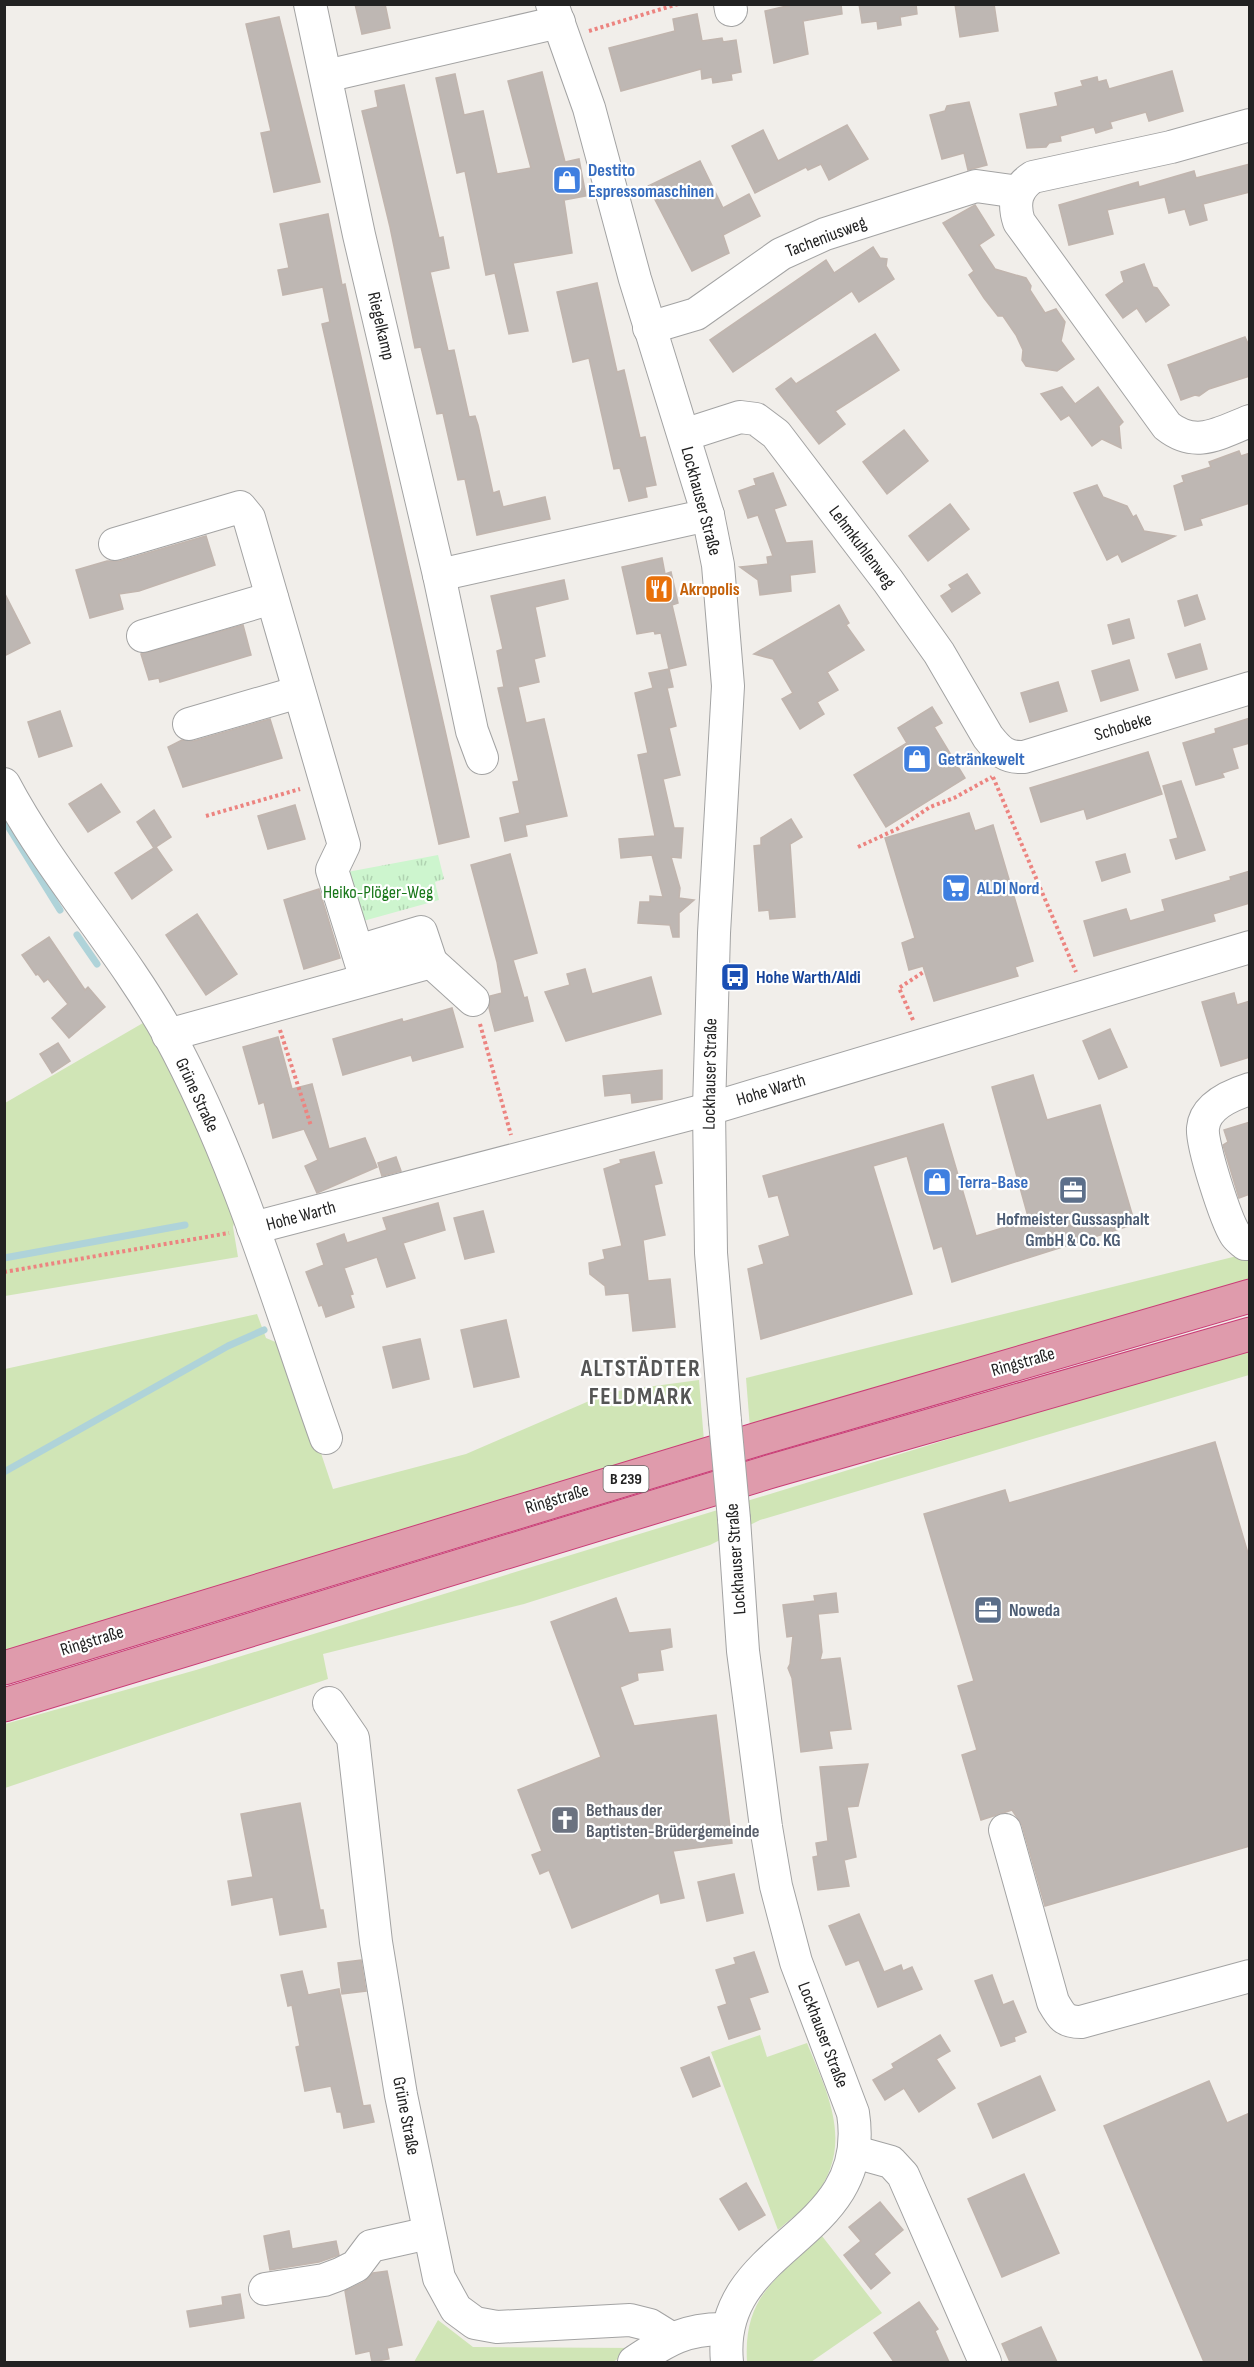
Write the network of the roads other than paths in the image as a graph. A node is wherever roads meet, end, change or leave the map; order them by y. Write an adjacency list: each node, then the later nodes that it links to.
1 (310, 4): 3 (street, Riegelkamp)
2 (559, 23): 3 (street); 6 (street, Lockhauser Straße)
3 (326, 76): 11 (street, Riegelkamp)
4 (1250, 124): 5 (street)
5 (1018, 192): 6 (street, Tacheniusweg); 7 (street)
6 (649, 328): 8 (street, Lockhauser Straße)
7 (1250, 421)
8 (684, 435): 9 (street, Lockhauser Straße); 17 (street, Lehmkuhlenweg)
9 (708, 515): 11 (street); 25 (street, Lockhauser Straße)
10 (115, 544): 12 (street)
11 (439, 575): 18 (street, Riegelkamp)
12 (272, 598): 13 (street); 15 (street)
13 (143, 636)
14 (1250, 688): 17 (street, Schobeke)
15 (299, 692): 16 (street); 21 (street)
16 (189, 724)
17 (997, 749)
18 (482, 758)
19 (4, 784): 23 (street, Grüne Straße)
20 (1250, 947): 25 (street, Hohe Warth)
21 (362, 965): 22 (street); 23 (street)
22 (473, 1000)
23 (168, 1035): 26 (street, Grüne Straße)
24 (1250, 1089): 27 (street)
25 (709, 1109): 26 (street, Hohe Warth); 36 (street, Lockhauser Straße, bridge)
26 (254, 1228): 30 (street, Grüne Straße)
27 (1250, 1244)
28 (1250, 1296): 31 (highway, Ringstraße / B 239)
29 (1250, 1334): 33 (highway, Ringstraße / B 239)
30 (326, 1438)
31 (4, 1668)
32 (329, 1703): 37 (street, Grüne Straße)
33 (4, 1705)
34 (1005, 1830): 35 (street)
35 (1250, 1976)
36 (855, 2152): 39 (street, Lockhauser Straße); 43 (street)
37 (429, 2233): 38 (street); 40 (street, Grüne Straße)
38 (265, 2289)
39 (727, 2329): 40 (street); 42 (street, Lockhauser Straße)
40 (671, 2338): 41 (street)
41 (634, 2362)
42 (727, 2362)
43 (985, 2362)

